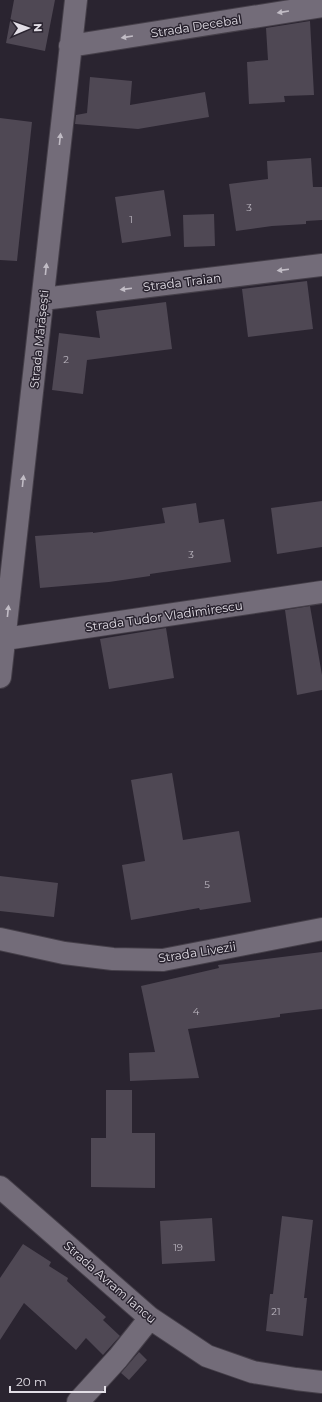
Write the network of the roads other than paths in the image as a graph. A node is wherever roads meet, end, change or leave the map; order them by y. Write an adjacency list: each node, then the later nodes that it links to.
1 (76, 0): 3 (street, Strada Mărășești)
2 (322, 6): 3 (street, Strada Decebal, one-way to 3)
3 (70, 46): 5 (street, Strada Mărășești, one-way to 3)
4 (322, 265): 5 (street, Strada Traian, one-way to 5)
5 (43, 299): 7 (street, Strada Mărășești, one-way to 5)
6 (322, 592): 7 (street, Strada Tudor Vladimirescu)
7 (5, 639): 8 (street, Strada Mărășești)
8 (0, 677)
9 (322, 930): 10 (street, Strada Livezii)
10 (0, 938)
11 (0, 1187): 12 (street, Strada Avram Iancu)
12 (150, 1318): 13 (street, Strada Avram Iancu); 14 (street)
13 (322, 1382)
14 (78, 1402)

